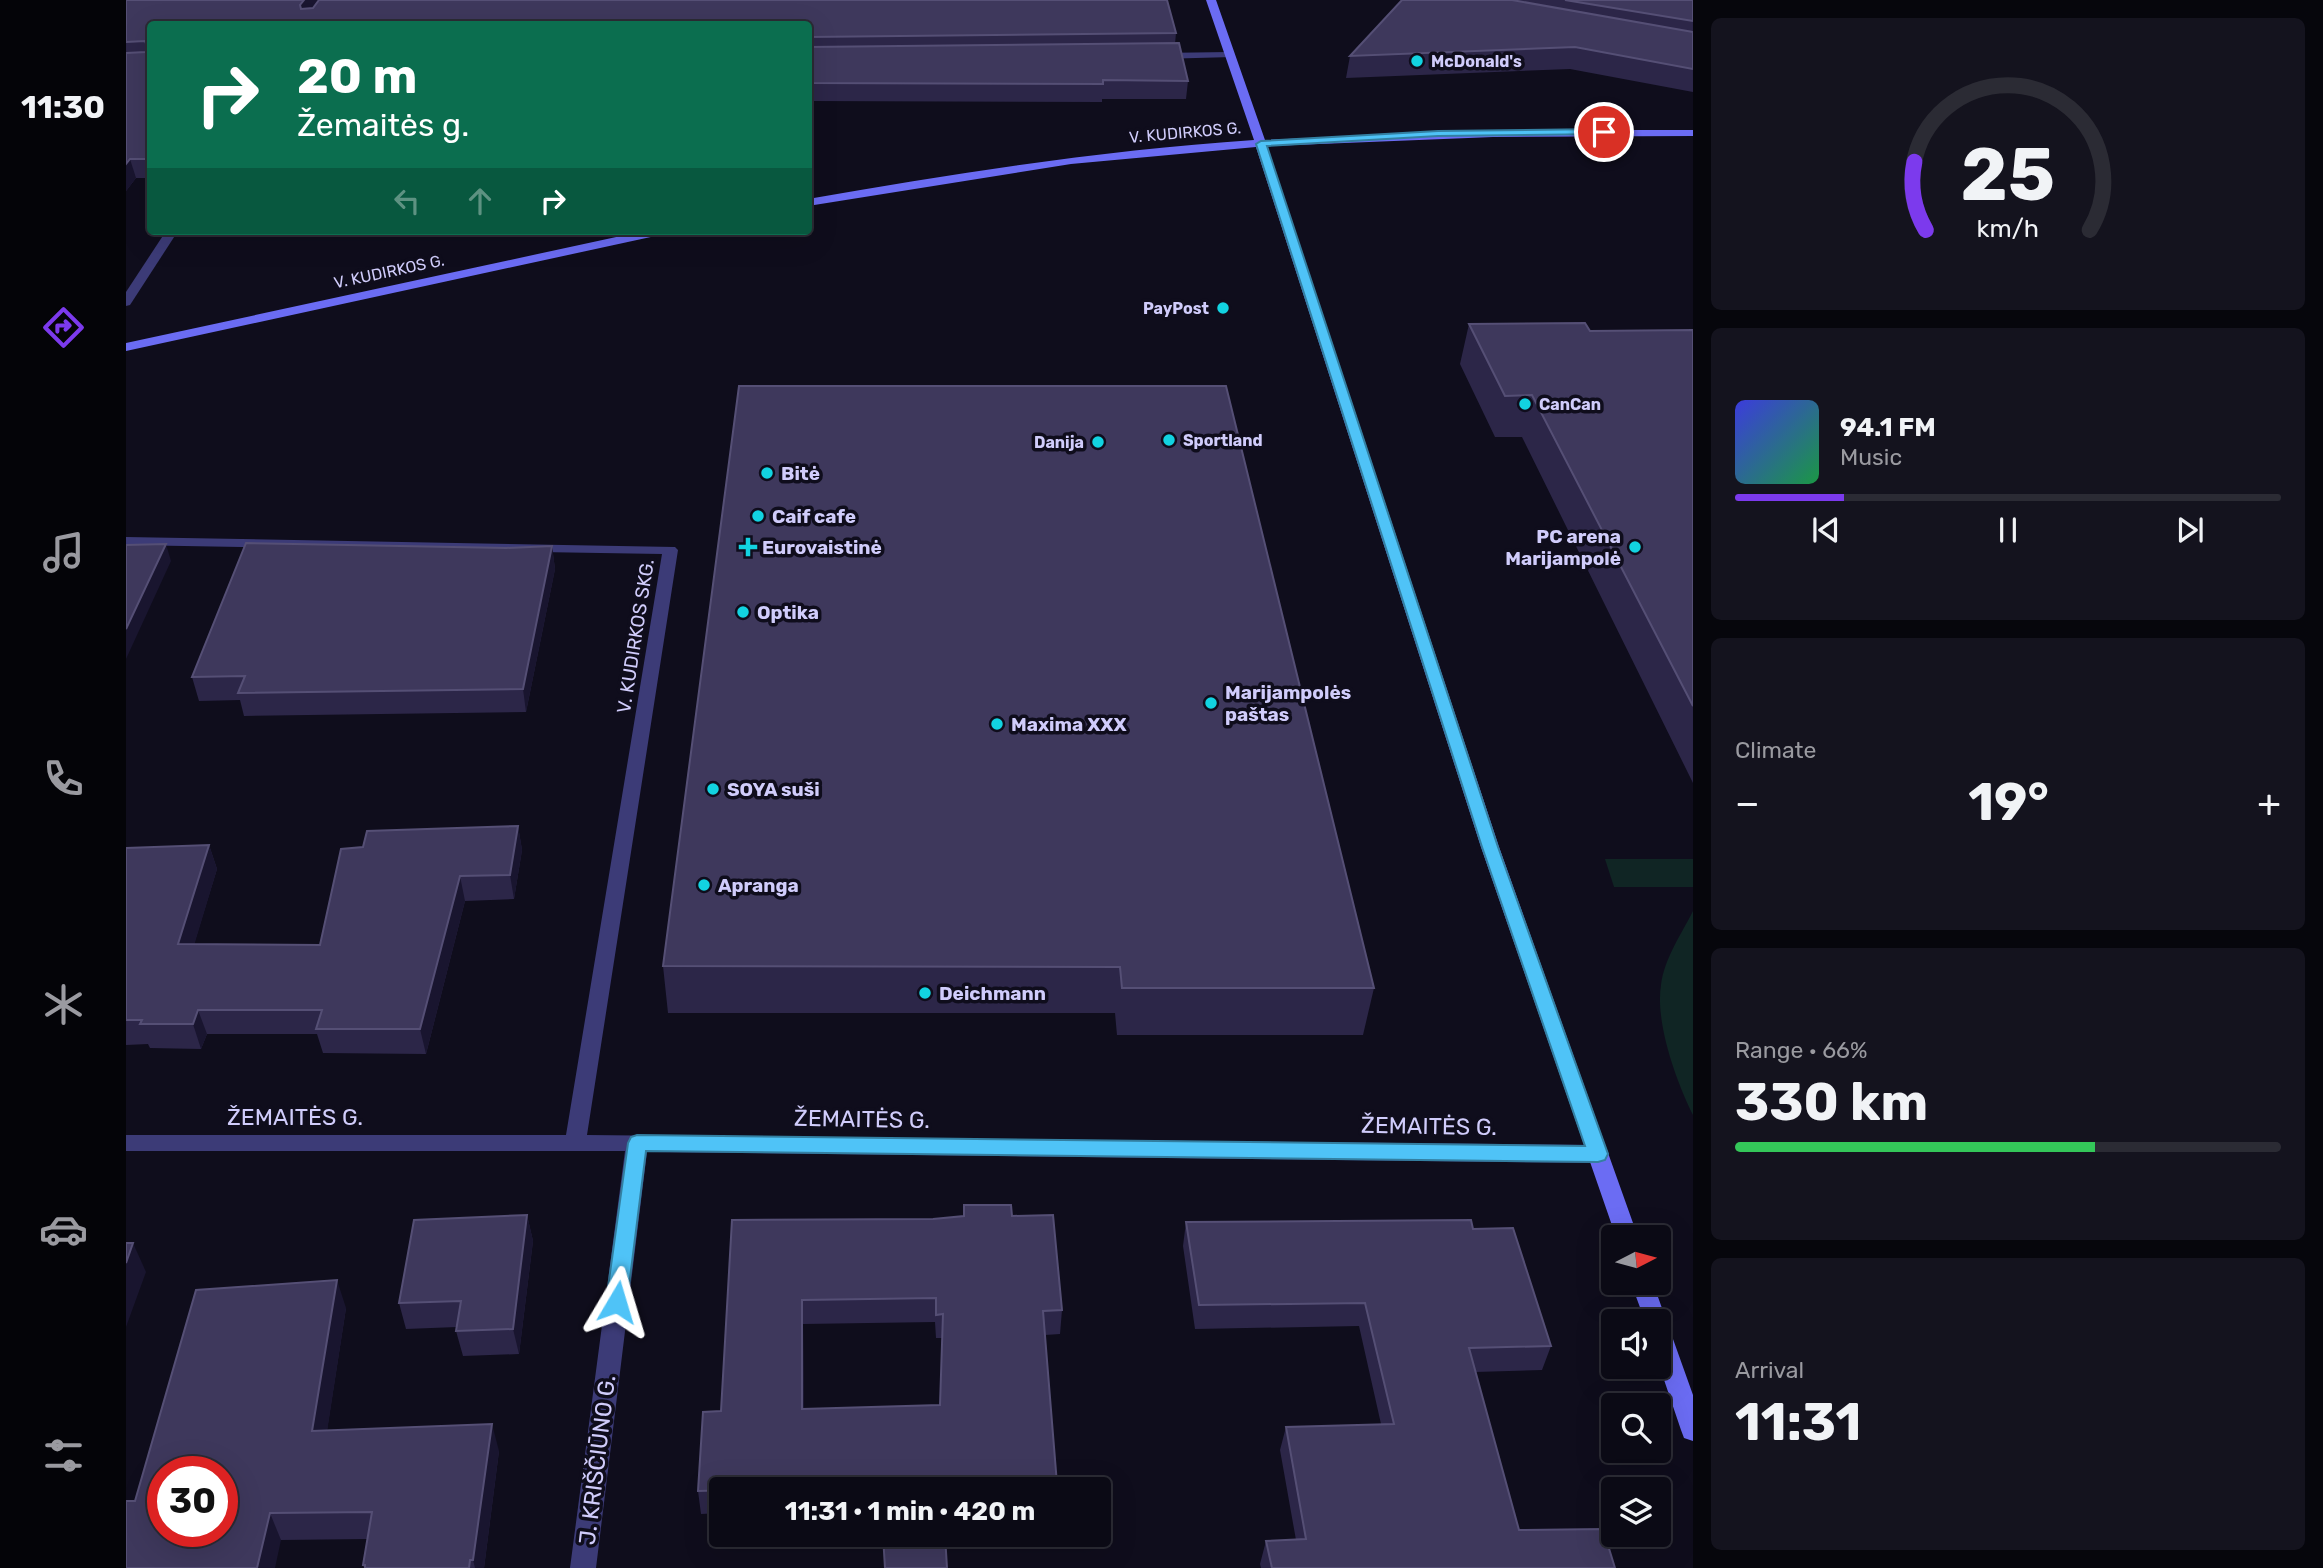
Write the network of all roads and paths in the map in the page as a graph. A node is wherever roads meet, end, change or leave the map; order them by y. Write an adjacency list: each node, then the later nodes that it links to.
1 (1211, 0): 2 (street)
2 (1229, 55): 3 (street); 5 (street)
3 (1149, 56)
4 (1693, 133): 5 (street, V. KUDIRKOS G.)
5 (1261, 144): 6 (street, V. KUDIRKOS G.); 15 (street)
6 (812, 202)
7 (169, 235): 9 (street)
8 (641, 235): 10 (street, V. KUDIRKOS G.)
9 (126, 302)
10 (127, 343)
11 (126, 541): 13 (street, V. KUDIRKOS SKG.)
12 (126, 1143): 13 (street, ŽEMAITĖS G.)
13 (575, 1143): 14 (street, ŽEMAITĖS G.)
14 (637, 1143): 15 (street, ŽEMAITĖS G.); 19 (street, J. KRIŠČIŪNO G.)
15 (1598, 1154): 16 (street)
16 (1623, 1225)
17 (1671, 1366): 18 (street)
18 (1693, 1430)
19 (583, 1568)

